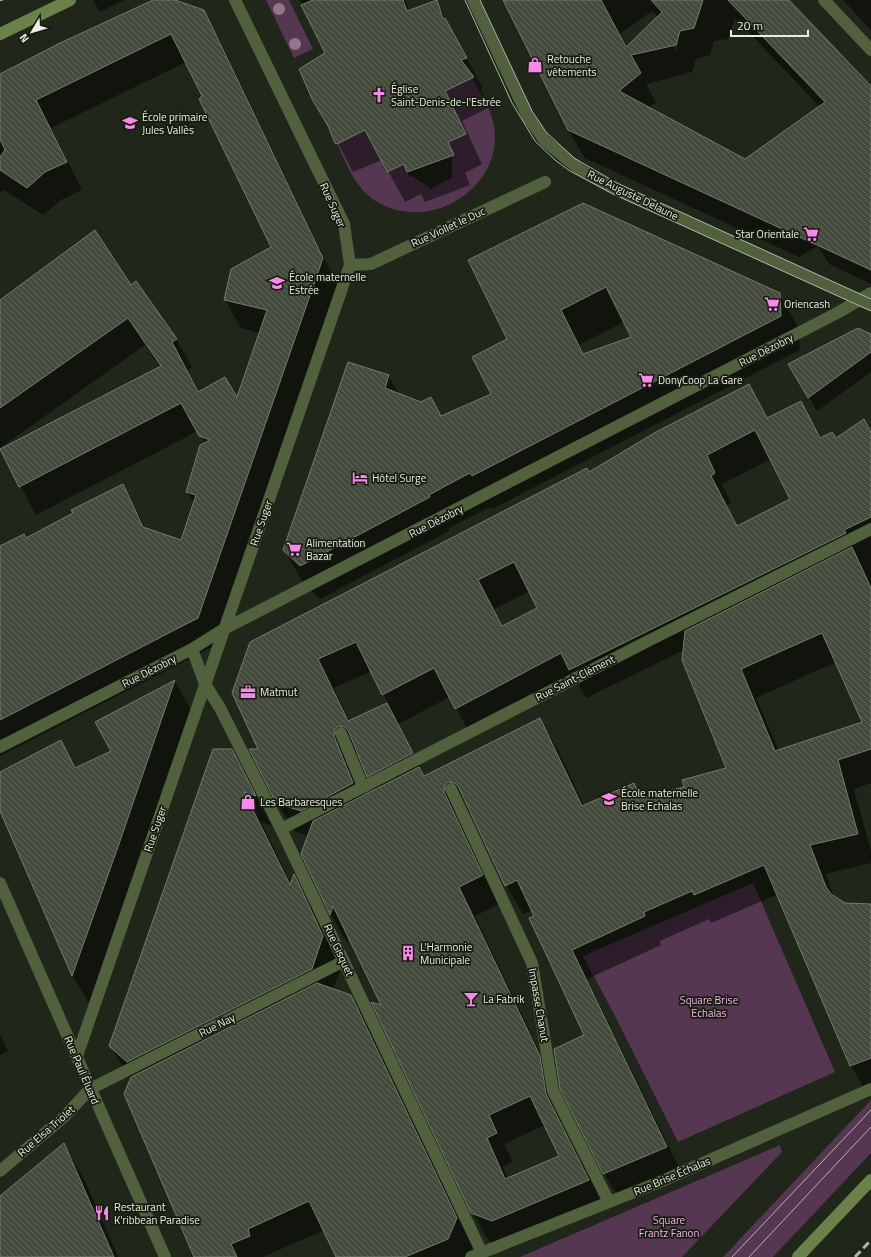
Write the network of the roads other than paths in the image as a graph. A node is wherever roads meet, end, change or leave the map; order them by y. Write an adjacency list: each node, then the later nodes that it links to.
1 (70, 0): 5 (main road)
2 (235, 0): 8 (street, Rue Suger)
3 (473, 0): 10 (street, Rue Auguste Delaune)
4 (824, 0): 6 (street)
5 (0, 34)
6 (871, 50)
7 (545, 182): 8 (street, Rue Viollet le Duc)
8 (350, 265): 12 (street, Rue Suger)
9 (871, 293): 10 (street, Rue Dézobry)
10 (865, 302): 12 (street, Rue Dézobry)
11 (871, 529): 17 (street, Rue Saint-Clément)
12 (224, 629): 13 (street, Rue Dézobry); 14 (street, Rue Suger)
13 (192, 649): 14 (street, Rue Gisquet); 16 (street, Rue Dézobry)
14 (205, 684): 19 (street, Rue Gisquet); 22 (street, Rue Suger)
15 (341, 733): 17 (street)
16 (0, 747)
17 (363, 787): 19 (street, Rue Saint-Clément)
18 (450, 789): 27 (street, Impasse Chanut)
19 (281, 829): 21 (street, Rue Gisquet)
20 (0, 883): 22 (street, Rue Paul Éluard)
21 (344, 961): 23 (street, Rue Nay); 28 (street, Rue Gisquet)
22 (77, 1056): 23 (street, Rue Paul Éluard)
23 (90, 1089): 25 (street, Rue Elsa Triolet); 29 (street, Rue Paul Éluard)
24 (871, 1089): 27 (street, Rue Brise Échalas)
25 (0, 1171)
26 (871, 1180): 30 (main road)
27 (609, 1202): 28 (street, Rue Brise Échalas)
28 (476, 1255)
29 (165, 1257)
30 (798, 1257)

